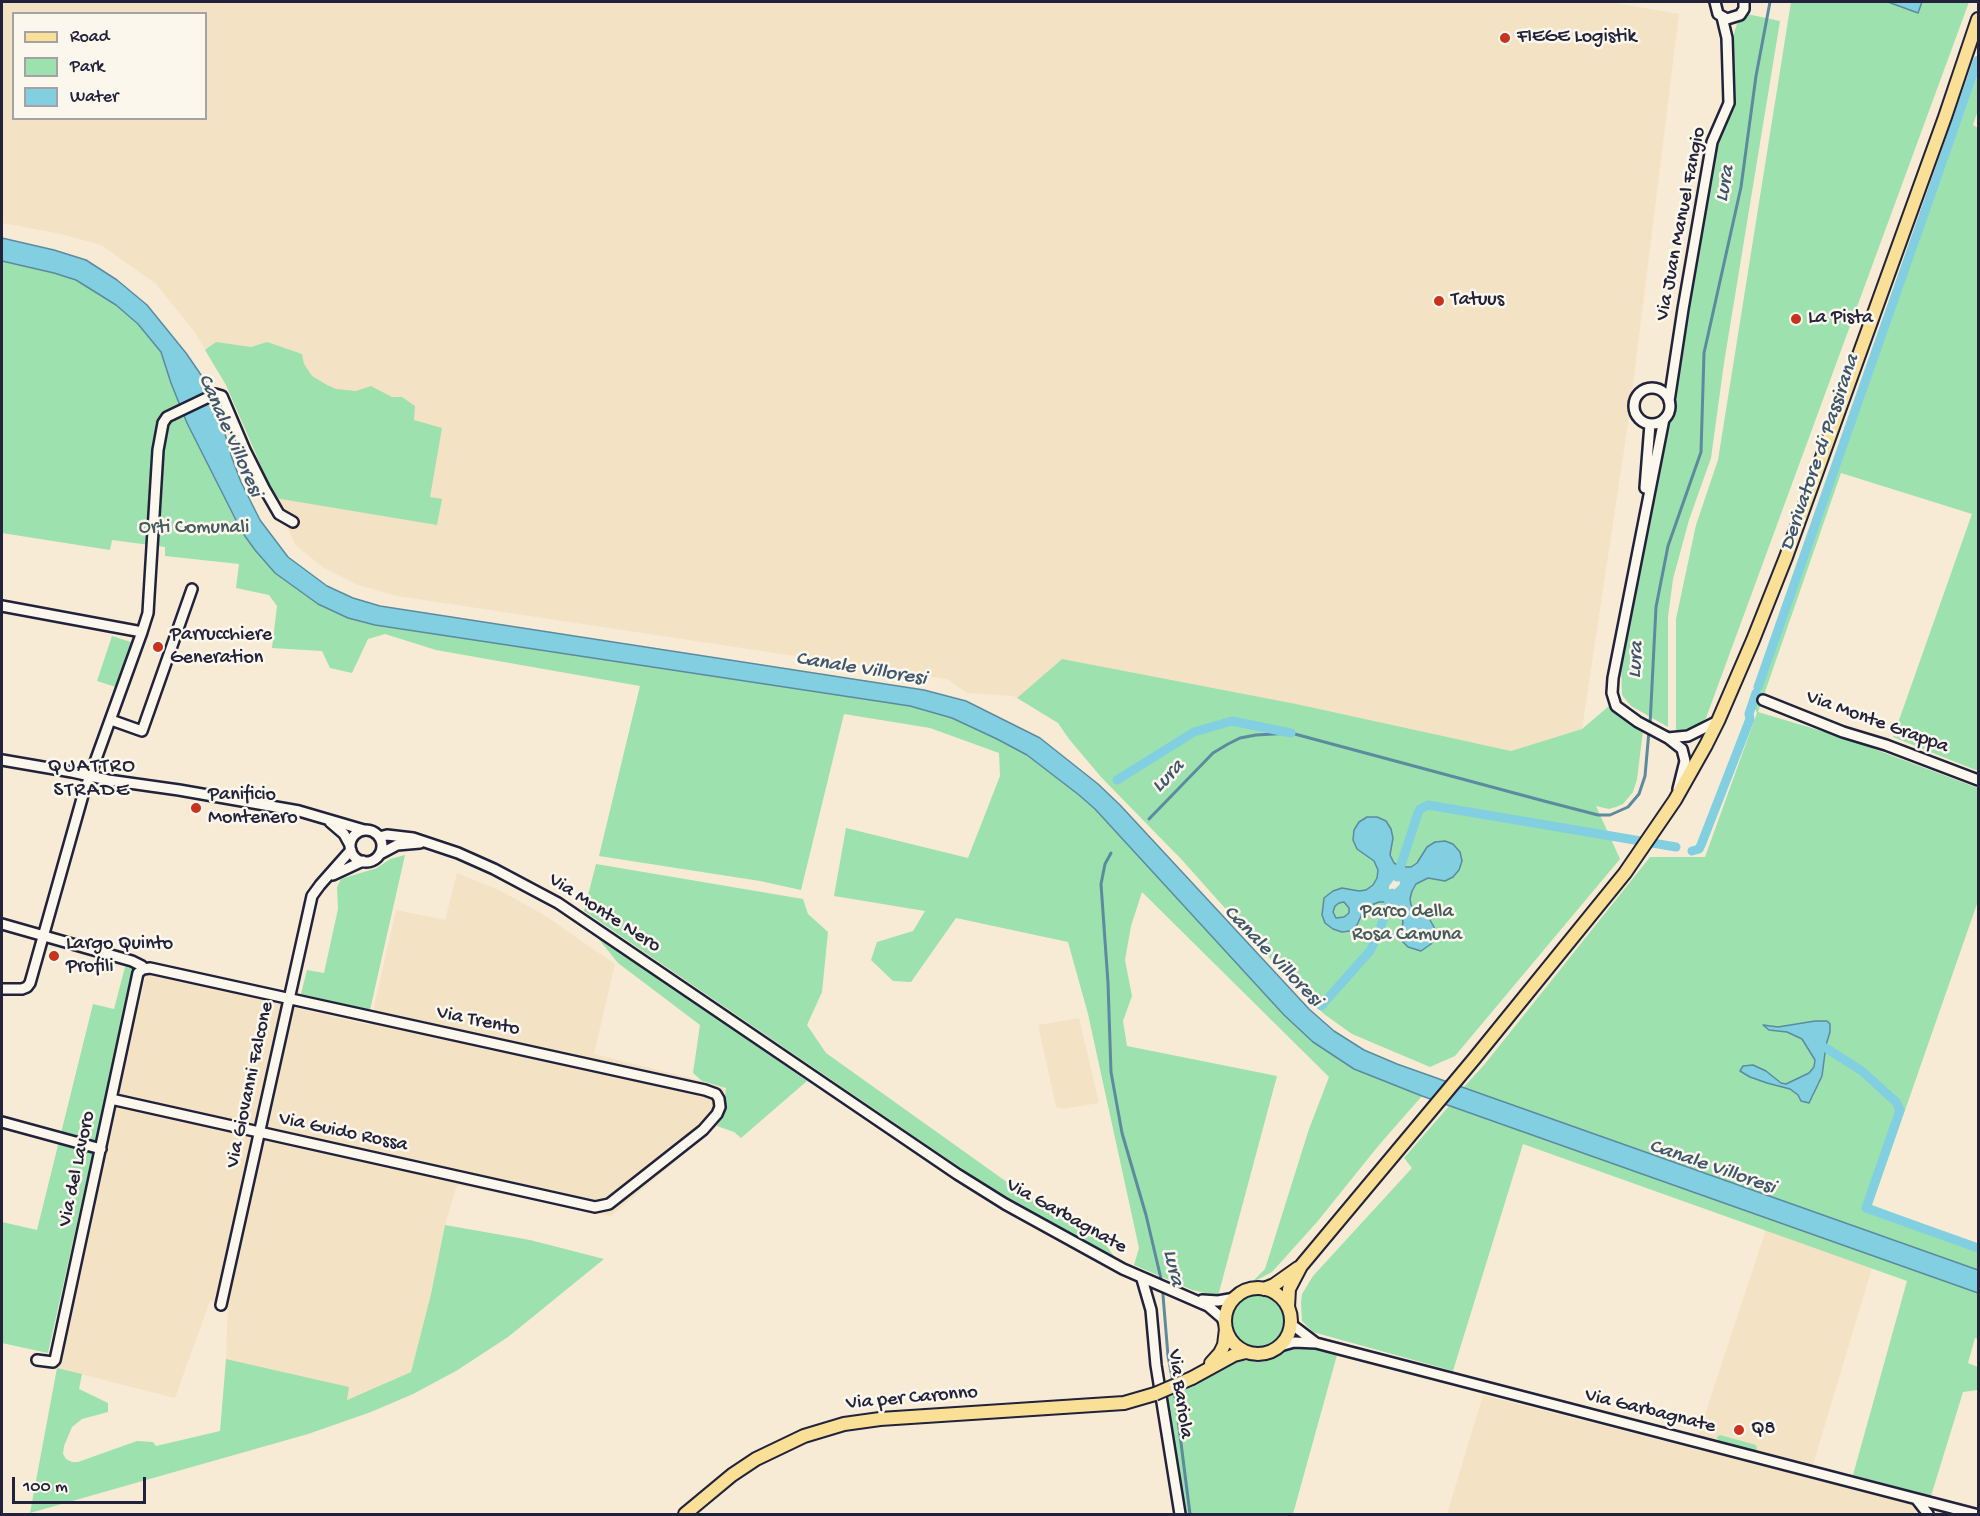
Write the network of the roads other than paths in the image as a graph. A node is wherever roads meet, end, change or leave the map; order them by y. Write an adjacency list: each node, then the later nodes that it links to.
1 (1715, 2): 3 (street, Via Juan Manuel Fangio)
2 (1744, 2): 4 (street, Via Juan Manuel Fangio)
3 (1722, 17): 4 (street); 6 (street, Via Juan Manuel Fangio)
4 (1737, 17): 6 (street, Via Juan Manuel Fangio)
5 (1978, 19): 19 (main road)
6 (1727, 38): 7 (street, Via Juan Manuel Fangio)
7 (1671, 383): 8 (street); 9 (street, Via Juan Manuel Fangio)
8 (1660, 390): 9 (street); 11 (street)
9 (1669, 401): 10 (street, Via Juan Manuel Fangio)
10 (1664, 419): 11 (street); 13 (street, Via Juan Manuel Fangio)
11 (1650, 424): 13 (street, Via Juan Manuel Fangio)
12 (292, 522): 16 (street)
13 (1641, 532): 20 (street, Via Juan Manuel Fangio)
14 (192, 589): 18 (street)
15 (2, 606): 16 (street)
16 (142, 632): 18 (street)
17 (1763, 700): 23 (street, Via Monte Grappa)
18 (111, 720): 22 (street)
19 (1718, 721): 20 (street); 24 (main road)
20 (1668, 738): 24 (street, Via Juan Manuel Fangio)
21 (2, 760): 22 (street)
22 (90, 777): 25 (street); 34 (street)
23 (1978, 780)
24 (1675, 801): 44 (main road)
25 (322, 817): 26 (street); 29 (street)
26 (364, 830): 27 (street); 29 (street)
27 (379, 837): 28 (street, Via Monte Nero); 30 (street)
28 (425, 843): 30 (street, Via Monte Nero); 42 (street, Via Monte Nero)
29 (351, 848): 31 (street); 32 (street, Via Giovanni Falcone)
30 (380, 854): 31 (street)
31 (363, 861): 32 (street)
32 (328, 877): 37 (street, Via Giovanni Falcone)
33 (2, 924): 34 (street, Via Trento)
34 (43, 936): 35 (street, Via Trento); 36 (street)
35 (143, 969): 37 (street, Via Trento); 38 (street, Via del Lavoro)
36 (2, 988)
37 (288, 999): 40 (street, Via Giovanni Falcone); 43 (street, Via Trento)
38 (111, 1100): 40 (street, Via Guido Rossa); 41 (street, Via del Lavoro)
39 (2, 1122): 41 (street)
40 (259, 1133): 43 (street, Via Guido Rossa); 49 (street, Via Giovanni Falcone)
41 (101, 1149): 56 (street, Via del Lavoro)
42 (957, 1174): 45 (street, Via Garbagnate)
43 (532, 1193)
44 (1301, 1266): 46 (main road); 50 (main road)
45 (1142, 1279): 48 (street, Via Garbagnate); 61 (street, Via Bariola)
46 (1264, 1289): 47 (main road); 50 (main road)
47 (1235, 1298): 48 (street, Via Garbagnate); 52 (main road)
48 (1194, 1300): 52 (street, Via Garbagnate)
49 (221, 1305)
50 (1288, 1306): 51 (main road)
51 (1291, 1324): 53 (street, Via Garbagnate); 54 (main road)
52 (1226, 1328): 55 (main road); 57 (main road)
53 (1316, 1343): 54 (street, Via Garbagnate); 58 (street, Via Garbagnate)
54 (1280, 1346): 55 (main road)
55 (1245, 1352): 57 (main road)
56 (37, 1360)
57 (1203, 1371): 60 (main road, Via per Caronno, bridge)
58 (1917, 1500): 59 (street, Via Garbagnate); 62 (street)
59 (1946, 1511): 63 (street, Via Garbagnate)
60 (685, 1515)
61 (1180, 1515)
62 (1928, 1515)
63 (1975, 1515)

